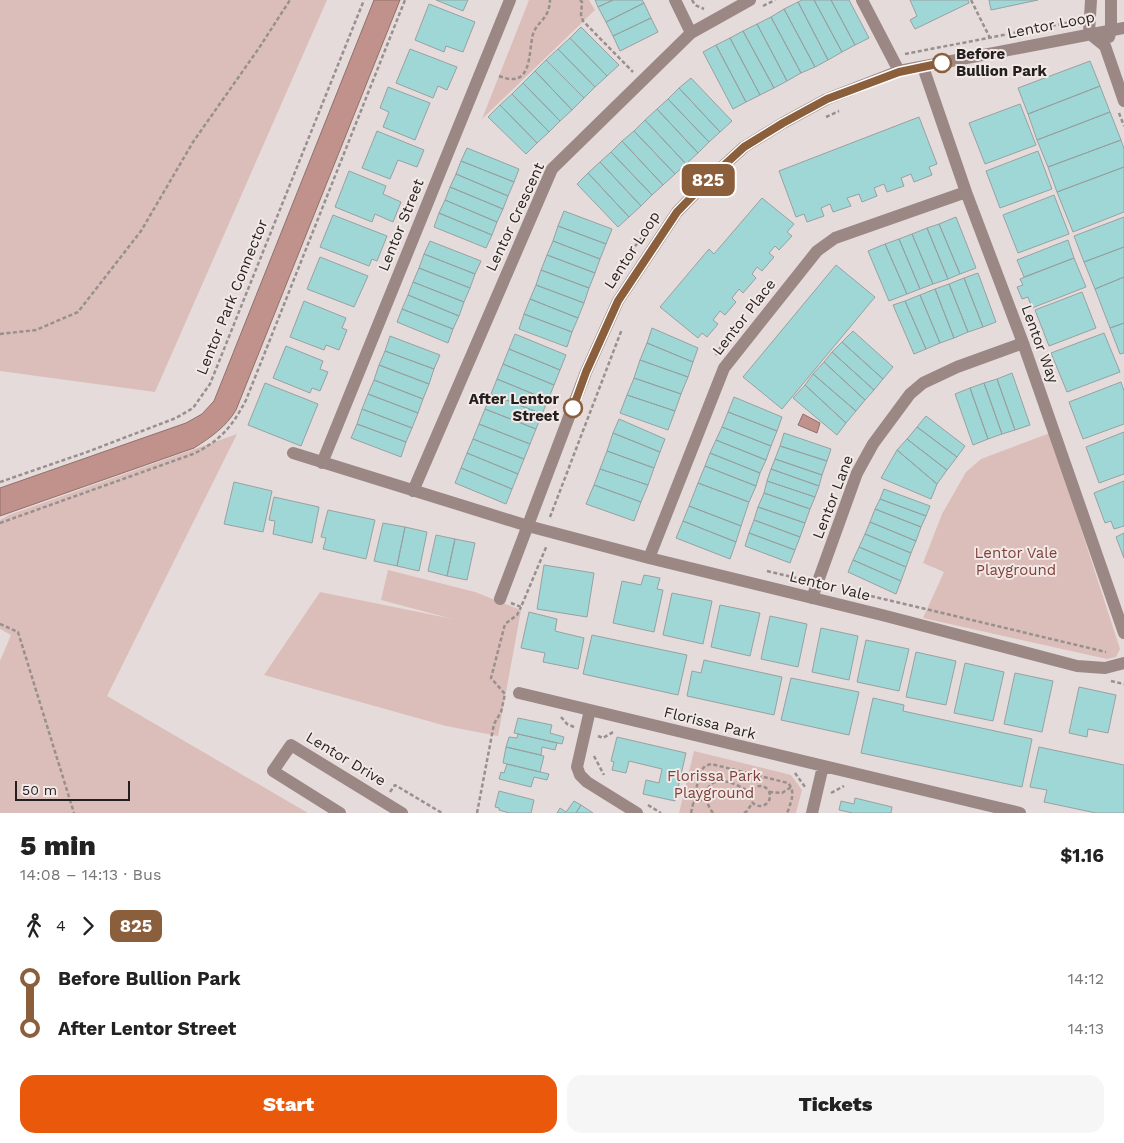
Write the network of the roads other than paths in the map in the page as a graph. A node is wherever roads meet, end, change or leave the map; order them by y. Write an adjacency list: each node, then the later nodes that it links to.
1 (510, 0): 17 (street, Lentor Street)
2 (675, 0): 8 (street)
3 (862, 0): 12 (street)
4 (1091, 0): 9 (street)
5 (1111, 0): 7 (street)
6 (755, 4): 8 (street, Lentor Crescent)
7 (1118, 29): 9 (street, Lentor Loop); 10 (street)
8 (691, 33): 18 (street, Lentor Crescent)
9 (1090, 34): 10 (street); 11 (street, Lentor Loop)
10 (1105, 46): 13 (street)
11 (923, 67): 12 (street, Lentor Loop); 14 (street, Lentor Way)
12 (899, 72): 19 (street, Lentor Loop)
13 (1124, 101)
14 (966, 192): 15 (street, Lentor Way); 20 (street, Lentor Place)
15 (1023, 343): 21 (street, Lentor Lane); 23 (street, Lentor Way)
16 (293, 453): 17 (street)
17 (322, 463): 18 (street)
18 (414, 491): 19 (street)
19 (528, 526): 20 (street, Lentor Vale); 22 (street, Lentor Loop)
20 (649, 558): 21 (street, Lentor Vale)
21 (812, 598): 24 (street, Lentor Vale)
22 (500, 599)
23 (1124, 633)
24 (1124, 663)
25 (519, 693): 26 (street, Florissa Park)
26 (590, 710): 27 (street, Florissa Park); 30 (street)
27 (823, 766): 31 (street); 32 (street, Florissa Park)
28 (340, 813): 29 (street, Lentor Drive)
29 (402, 813)
30 (637, 813)
31 (812, 813)
32 (1020, 813)

